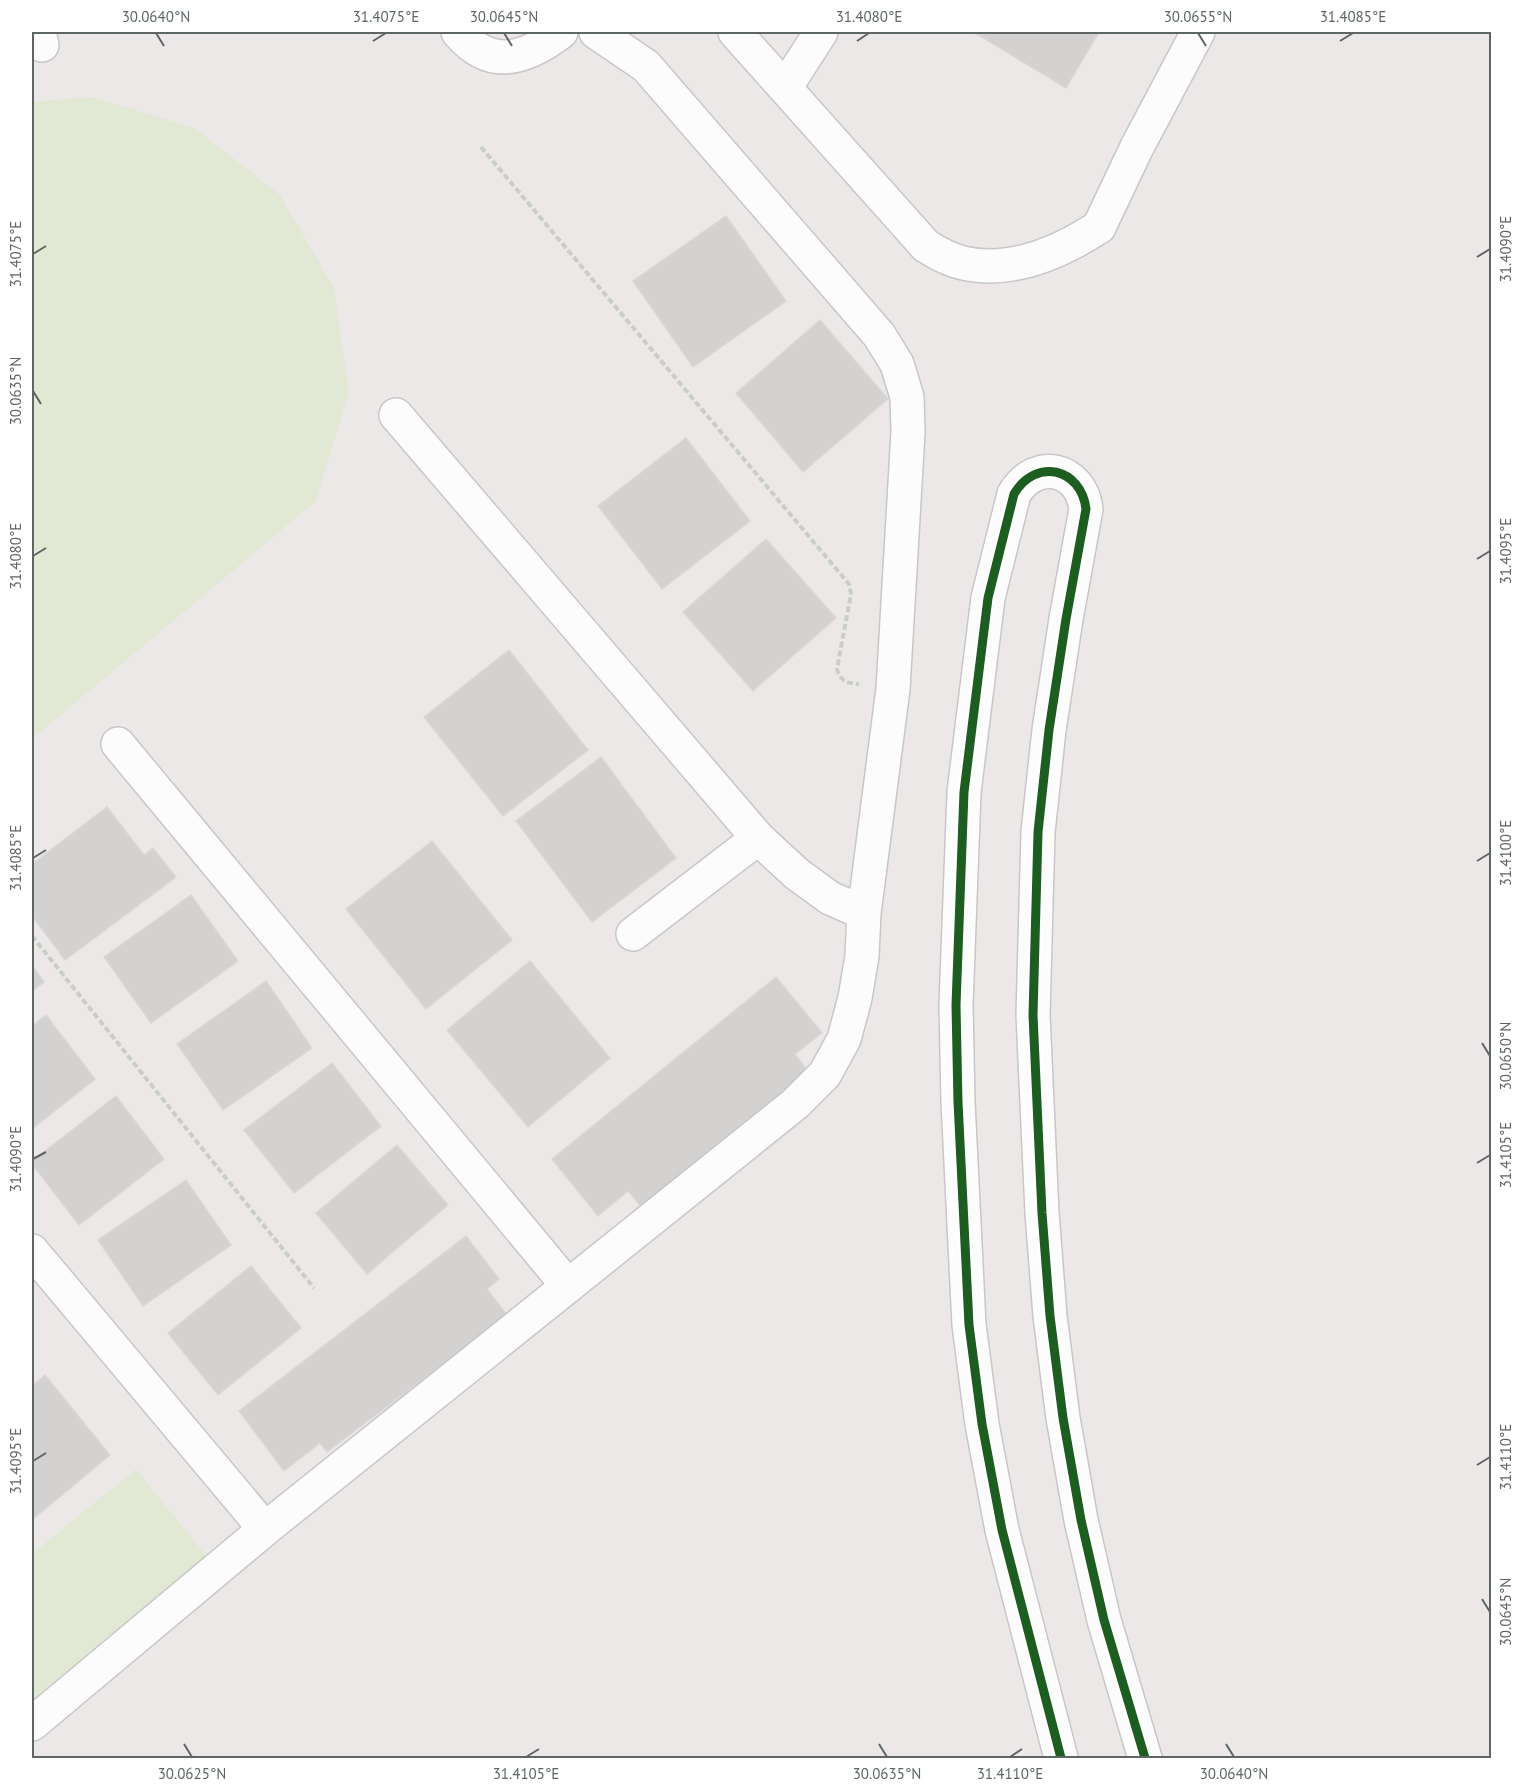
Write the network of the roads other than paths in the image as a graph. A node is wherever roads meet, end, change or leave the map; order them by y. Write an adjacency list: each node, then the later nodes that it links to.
1 (458, 32): 2 (street)
2 (561, 32)
3 (596, 32): 11 (street)
4 (735, 32): 7 (street)
5 (821, 32): 7 (street)
6 (1198, 32): 7 (street)
7 (785, 88)
8 (396, 415): 10 (street)
9 (118, 744): 14 (street)
10 (751, 830): 11 (street); 12 (street)
11 (864, 913): 14 (street)
12 (627, 926)
13 (32, 1251): 15 (street)
14 (568, 1286): 15 (street)
15 (265, 1529): 16 (street)
16 (32, 1724)
17 (1061, 1758): 18 (street)
18 (1145, 1758)

